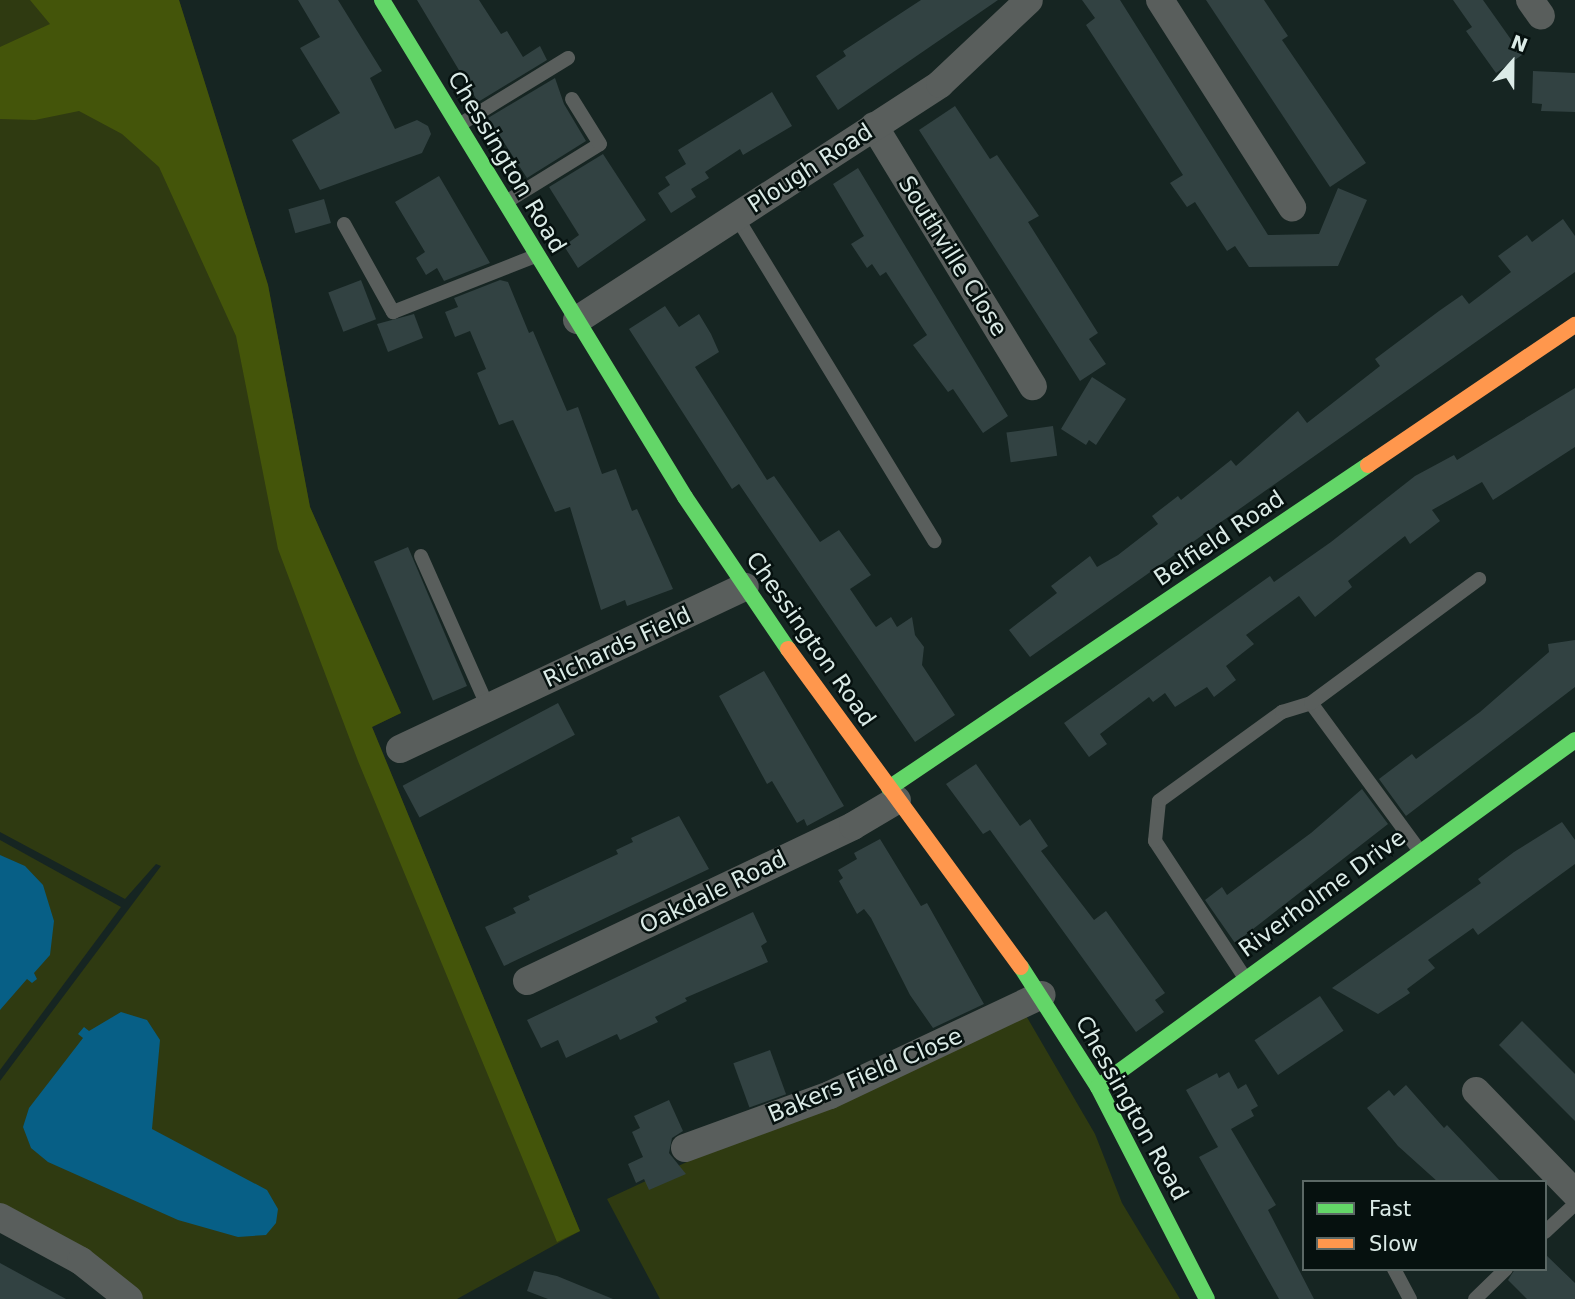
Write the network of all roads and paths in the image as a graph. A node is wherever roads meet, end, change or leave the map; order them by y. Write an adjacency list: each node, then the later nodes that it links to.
1 (382, 0): 6 (main road, Chessington Road)
2 (1029, 0): 7 (street, Plough Road)
3 (1160, 0): 9 (street)
4 (568, 58): 6 (lane)
5 (572, 99): 8 (lane)
6 (458, 125): 8 (main road, Chessington Road)
7 (874, 126): 10 (street, Plough Road); 15 (street, Southville Close)
8 (505, 203): 12 (main road, Chessington Road)
9 (1292, 207)
10 (736, 216): 13 (street, Plough Road); 16 (lane)
11 (344, 224): 12 (lane)
12 (537, 255): 13 (main road, Chessington Road)
13 (577, 320): 19 (main road, Chessington Road)
14 (1575, 325): 24 (main road, Belfield Road)
15 (1033, 386)
16 (934, 541)
17 (421, 556): 21 (lane)
18 (1479, 579): 20 (lane)
19 (745, 587): 21 (street, Richards Field); 24 (main road, Chessington Road)
20 (1311, 703): 25 (lane); 26 (lane)
21 (488, 707): 23 (street, Richards Field)
22 (1575, 740): 25 (main road, Riverholme Drive)
23 (400, 749)
24 (893, 794): 27 (street, Oakdale Road); 28 (main road, Chessington Road)
25 (1419, 850): 26 (main road, Riverholme Drive)
26 (1245, 978): 29 (main road, Riverholme Drive)
27 (527, 981)
28 (1042, 995): 29 (main road, Chessington Road); 31 (street, Bakers Field Close)
29 (1098, 1087): 39 (main road, Chessington Road)
30 (1475, 1091): 32 (street)
31 (685, 1148)
32 (1575, 1193)
33 (1575, 1204): 35 (lane)
34 (0, 1217): 38 (street)
35 (1547, 1231)
36 (1395, 1271): 40 (lane)
37 (1504, 1271): 41 (lane)
38 (129, 1299)
39 (1207, 1299)
40 (1410, 1299)
41 (1475, 1299)

